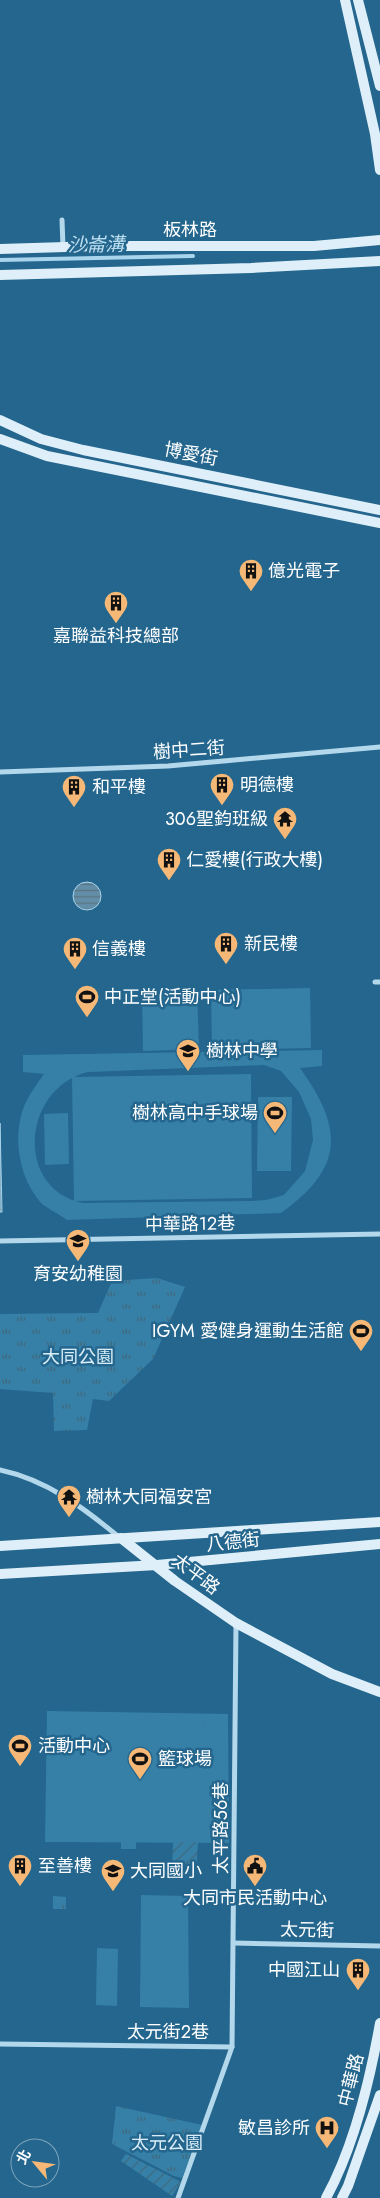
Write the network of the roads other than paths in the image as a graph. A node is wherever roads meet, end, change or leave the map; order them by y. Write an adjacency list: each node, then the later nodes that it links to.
1 (345, 0): 4 (street)
2 (358, 0): 3 (street)
3 (380, 86)
4 (380, 170)
5 (62, 220): 7 (street)
6 (380, 240): 7 (street, 板林路)
7 (64, 247): 8 (street, 板林路)
8 (0, 249)
9 (380, 261): 10 (street)
10 (0, 275)
11 (0, 420): 13 (street, 博愛街)
12 (0, 439): 14 (street, 博愛街)
13 (380, 510)
14 (380, 523)
15 (380, 747): 16 (street, 樹中二街)
16 (0, 772)
17 (380, 1234): 18 (street, 中華路12巷)
18 (0, 1241)
19 (0, 1470): 21 (street, 太平路)
20 (380, 1522): 21 (street, 八德街)
21 (121, 1538): 23 (street, 八德街); 24 (street, 太平路)
22 (380, 1544): 24 (street, 八德街)
23 (0, 1546)
24 (157, 1565): 25 (street, 八德街); 26 (street, 太平路)
25 (0, 1574)
26 (236, 1624): 27 (street, 太平路); 28 (street, 太平路56巷)
27 (380, 1692)
28 (234, 1942): 29 (street, 太元街); 32 (street, 太元街2巷)
29 (380, 1946)
30 (380, 2023): 35 (street, 中華路)
31 (0, 2044): 32 (street, 太元街2巷)
32 (232, 2047): 34 (street)
33 (380, 2095): 36 (street, 中華路)
34 (178, 2198)
35 (326, 2198)
36 (342, 2198)

